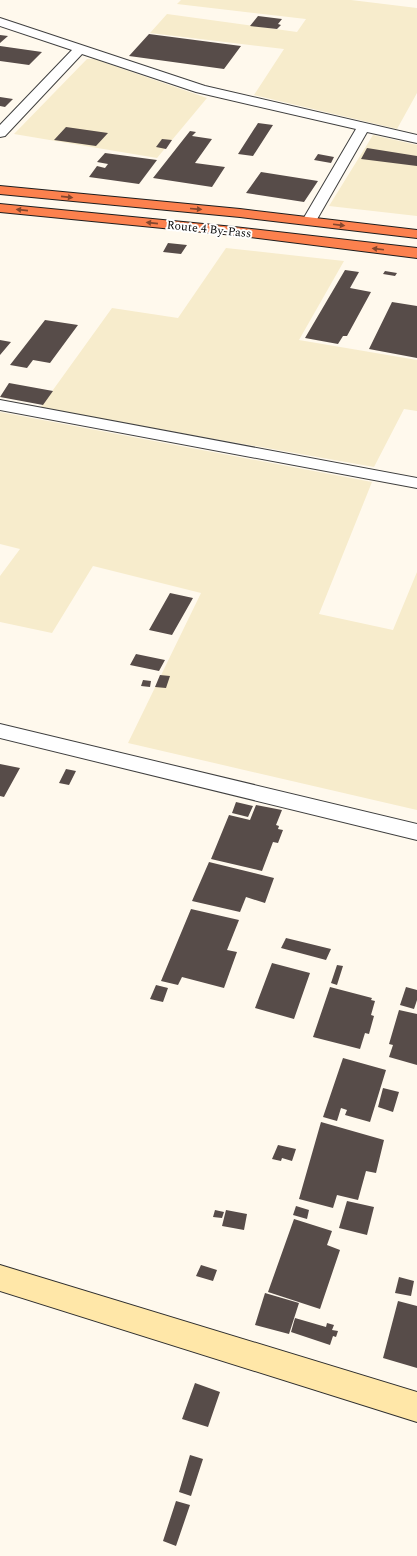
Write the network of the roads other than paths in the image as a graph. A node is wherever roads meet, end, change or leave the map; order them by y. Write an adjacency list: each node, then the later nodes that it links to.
1 (0, 22): 2 (street)
2 (80, 49): 3 (street); 4 (street)
3 (364, 126): 5 (street); 8 (street)
4 (0, 133)
5 (417, 139)
6 (0, 190): 8 (highway, Route 4 By-Pass, one-way to 8)
7 (0, 208): 10 (highway, Route 4 By-Pass, one-way to 7)
8 (309, 221): 9 (highway, Route 4 By-Pass, one-way to 9)
9 (417, 234)
10 (417, 253)
11 (0, 405): 12 (street)
12 (417, 483)
13 (0, 731): 14 (street)
14 (417, 832)
15 (0, 1278): 16 (street)
16 (417, 1407)

